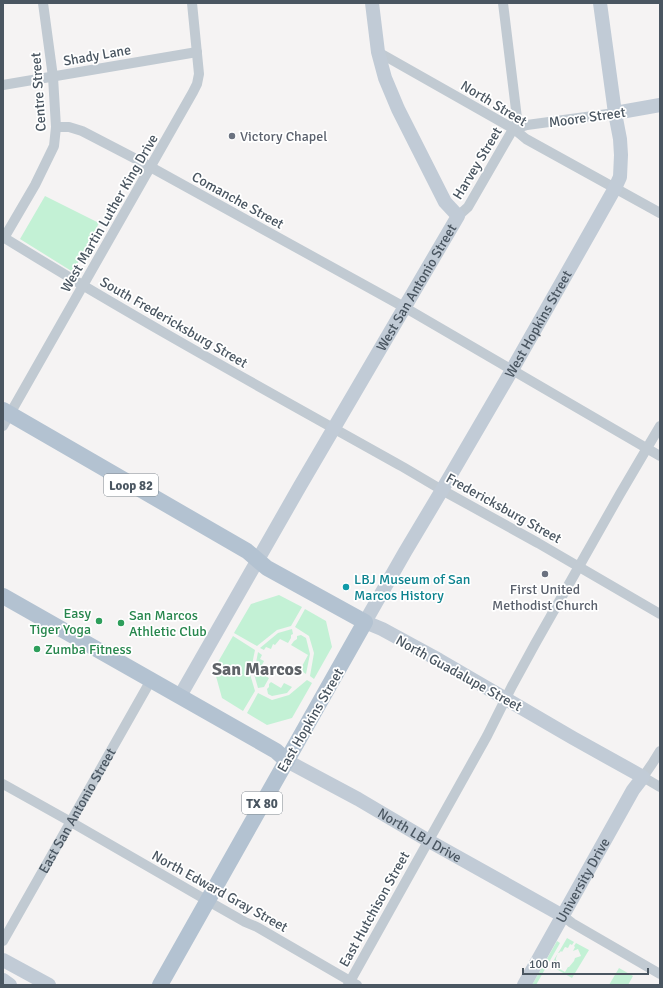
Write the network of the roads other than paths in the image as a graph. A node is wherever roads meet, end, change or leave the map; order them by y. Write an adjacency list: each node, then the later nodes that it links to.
1 (43, 3): 8 (street, Centre Street)
2 (192, 3): 6 (street, West Martin Luther King Drive)
3 (372, 3): 7 (main road, West San Antonio Street)
4 (503, 3): 13 (street, Harvey Street)
5 (600, 3): 11 (main road, West Hopkins Street)
6 (197, 52): 8 (street, Shady Lane); 14 (street, West Martin Luther King Drive)
7 (378, 52): 13 (street, North Street); 17 (main road, West San Antonio Street)
8 (53, 77): 9 (street, Shady Lane); 12 (street, Centre Street)
9 (3, 85)
10 (660, 105): 11 (main road, Moore Street)
11 (615, 113): 13 (street, Moore Street); 15 (main road, West Hopkins Street)
12 (56, 126): 14 (street, Comanche Street); 18 (street, Centre Street)
13 (514, 129): 15 (street, North Street); 17 (street, Harvey Street)
14 (151, 167): 19 (street, West Martin Luther King Drive); 20 (street, Comanche Street)
15 (615, 188): 16 (street, North Street); 21 (main road, West Hopkins Street)
16 (660, 212)
17 (458, 216): 20 (main road, West San Antonio Street)
18 (4, 238): 19 (street, South Fredericksburg Street)
19 (83, 286): 22 (street, West Martin Luther King Drive); 24 (street, South Fredericksburg Street)
20 (404, 307): 21 (street, Comanche Street); 24 (main road, West San Antonio Street)
21 (512, 370): 25 (street, Comanche Street); 27 (main road, West Hopkins Street)
22 (5, 417): 28 (main road, Loop 82)
23 (660, 426): 25 (street, East Hutchison Street)
24 (334, 428): 27 (street, Fredericksburg Street); 28 (main road, West San Antonio Street)
25 (647, 448): 26 (street, Comanche Street); 29 (street, East Hutchison Street)
26 (660, 456)
27 (442, 490): 29 (street, Fredericksburg Street); 32 (main road, West Hopkins Street)
28 (257, 560): 32 (main road, North Guadalupe Street / Loop 82); 34 (main road)
29 (579, 567): 31 (street, Fredericksburg Street); 35 (street, East Hutchison Street)
30 (3, 596): 33 (main road, North LBJ Drive)
31 (660, 614)
32 (365, 622): 35 (main road, North Guadalupe Street / Loop 82); 37 (main road, East Hopkins Street / TX 80)
33 (151, 680): 34 (main road, North LBJ Drive); 41 (street, East San Antonio Street)
34 (180, 696): 37 (main road, North LBJ Drive)
35 (506, 699): 38 (main road, North Guadalupe Street / Loop 82); 42 (street, East Hutchison Street)
36 (660, 752): 38 (street)
37 (287, 760): 42 (main road, North LBJ Drive); 43 (main road, East Hopkins Street / TX 80)
38 (643, 777): 40 (street, North Guadalupe Street); 44 (main road, University Drive)
39 (3, 784): 41 (street, North Edward Gray Street)
40 (660, 787)
41 (71, 822): 43 (street, North Edward Gray Street); 45 (street, East San Antonio Street)
42 (429, 841): 44 (main road, North LBJ Drive); 49 (street, East Hutchison Street)
43 (208, 901): 49 (street, North Edward Gray Street); 52 (main road, East Hopkins Street / TX 80)
44 (563, 916): 47 (street, North LBJ Drive); 53 (main road, University Drive)
45 (3, 942)
46 (3, 960): 51 (main road)
47 (660, 974)
48 (3, 980): 50 (main road)
49 (352, 984)
50 (10, 985)
51 (49, 985)
52 (160, 985)
53 (524, 985)

